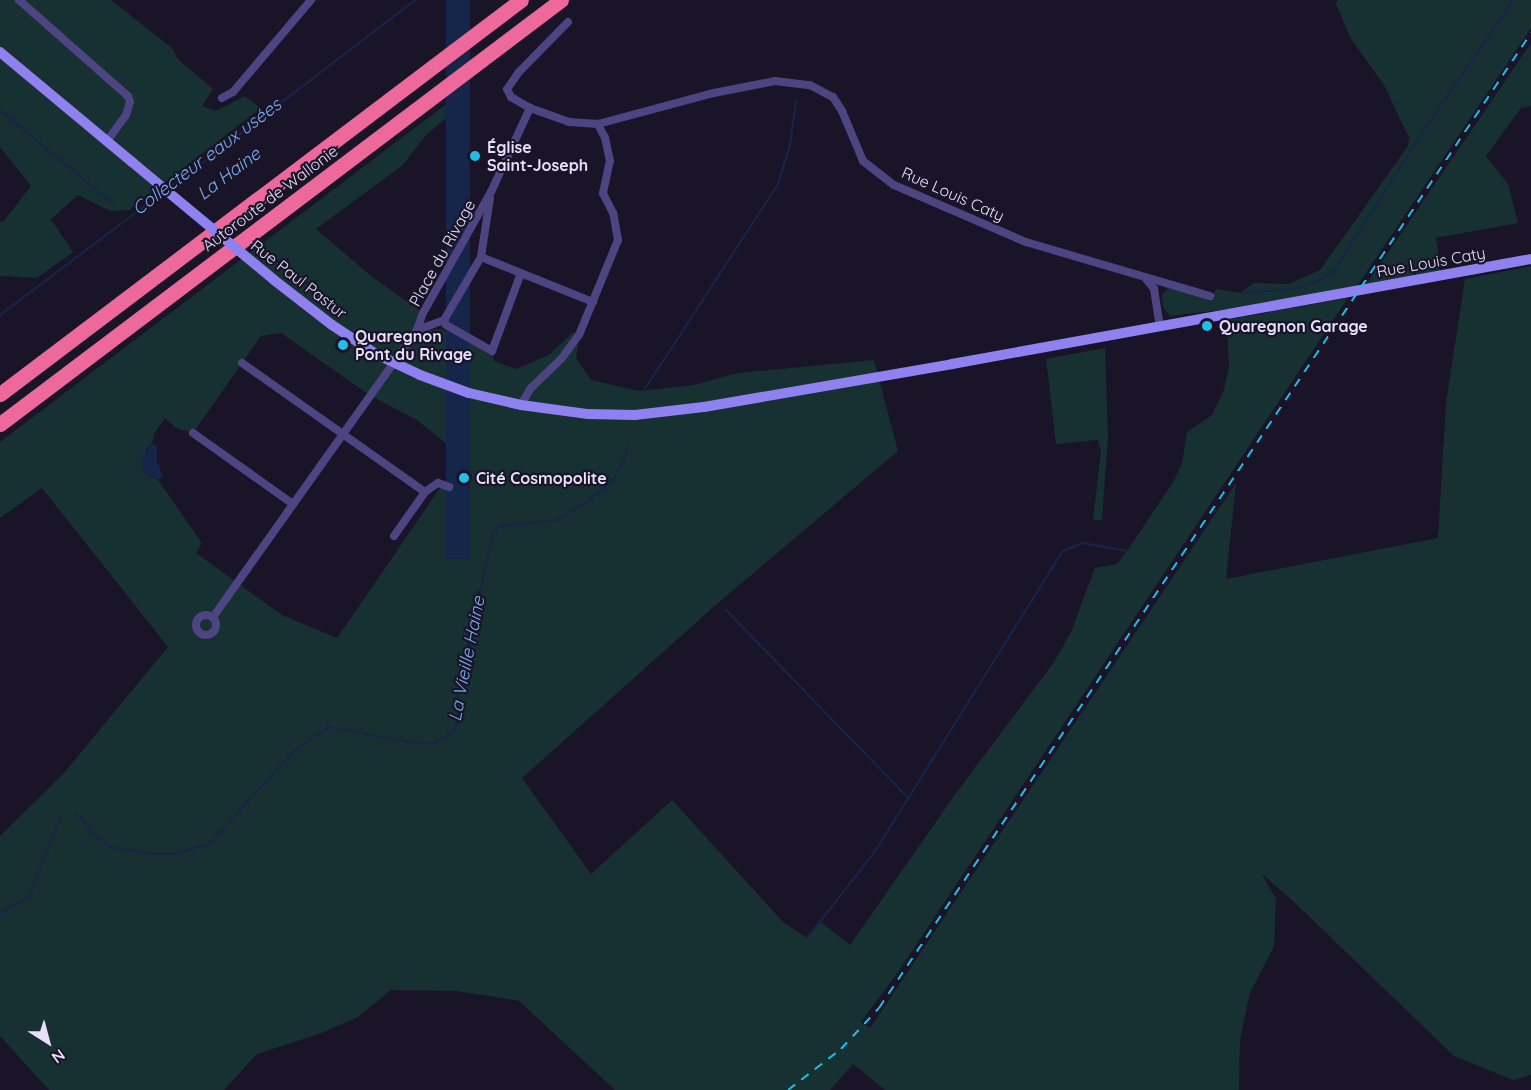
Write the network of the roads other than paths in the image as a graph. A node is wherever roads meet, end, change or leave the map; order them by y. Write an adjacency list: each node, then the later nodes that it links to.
1 (19, 0): 10 (street)
2 (311, 0): 7 (street)
3 (521, 0): 22 (highway, Autoroute de Wallonie)
4 (561, 0): 25 (highway, Autoroute de Wallonie)
5 (568, 22): 8 (street, Rue Louis Caty)
6 (0, 52): 10 (main road, Rue Paul Pastur)
7 (222, 98)
8 (530, 108): 9 (street, Rue Louis Caty); 11 (street)
9 (598, 124): 15 (street, Rue Louis Caty); 17 (street)
10 (108, 141): 23 (main road, Rue Paul Pastur, bridge)
11 (491, 192): 12 (street, Place du Rivage); 20 (street, Place du Rivage)
12 (481, 257): 14 (street); 18 (street, Place du Rivage)
13 (1531, 259): 19 (main road, Rue Louis Caty)
14 (521, 273): 17 (street); 18 (street)
15 (1145, 278): 16 (street, Rue Louis Caty); 19 (street)
16 (1210, 296)
17 (593, 302): 23 (street)
18 (445, 322): 20 (street, Place du Rivage)
19 (1160, 326): 24 (main road, Rue Louis Caty)
20 (417, 330): 27 (street)
21 (242, 363): 27 (street)
22 (0, 394)
23 (521, 405): 24 (main road, Rue Paul Pastur)
24 (635, 415)
25 (0, 424)
26 (192, 434): 30 (street)
27 (343, 434): 29 (street); 30 (street)
28 (449, 487): 29 (street)
29 (425, 492): 31 (street)
30 (293, 504): 32 (street)
31 (394, 536)
32 (213, 617)

